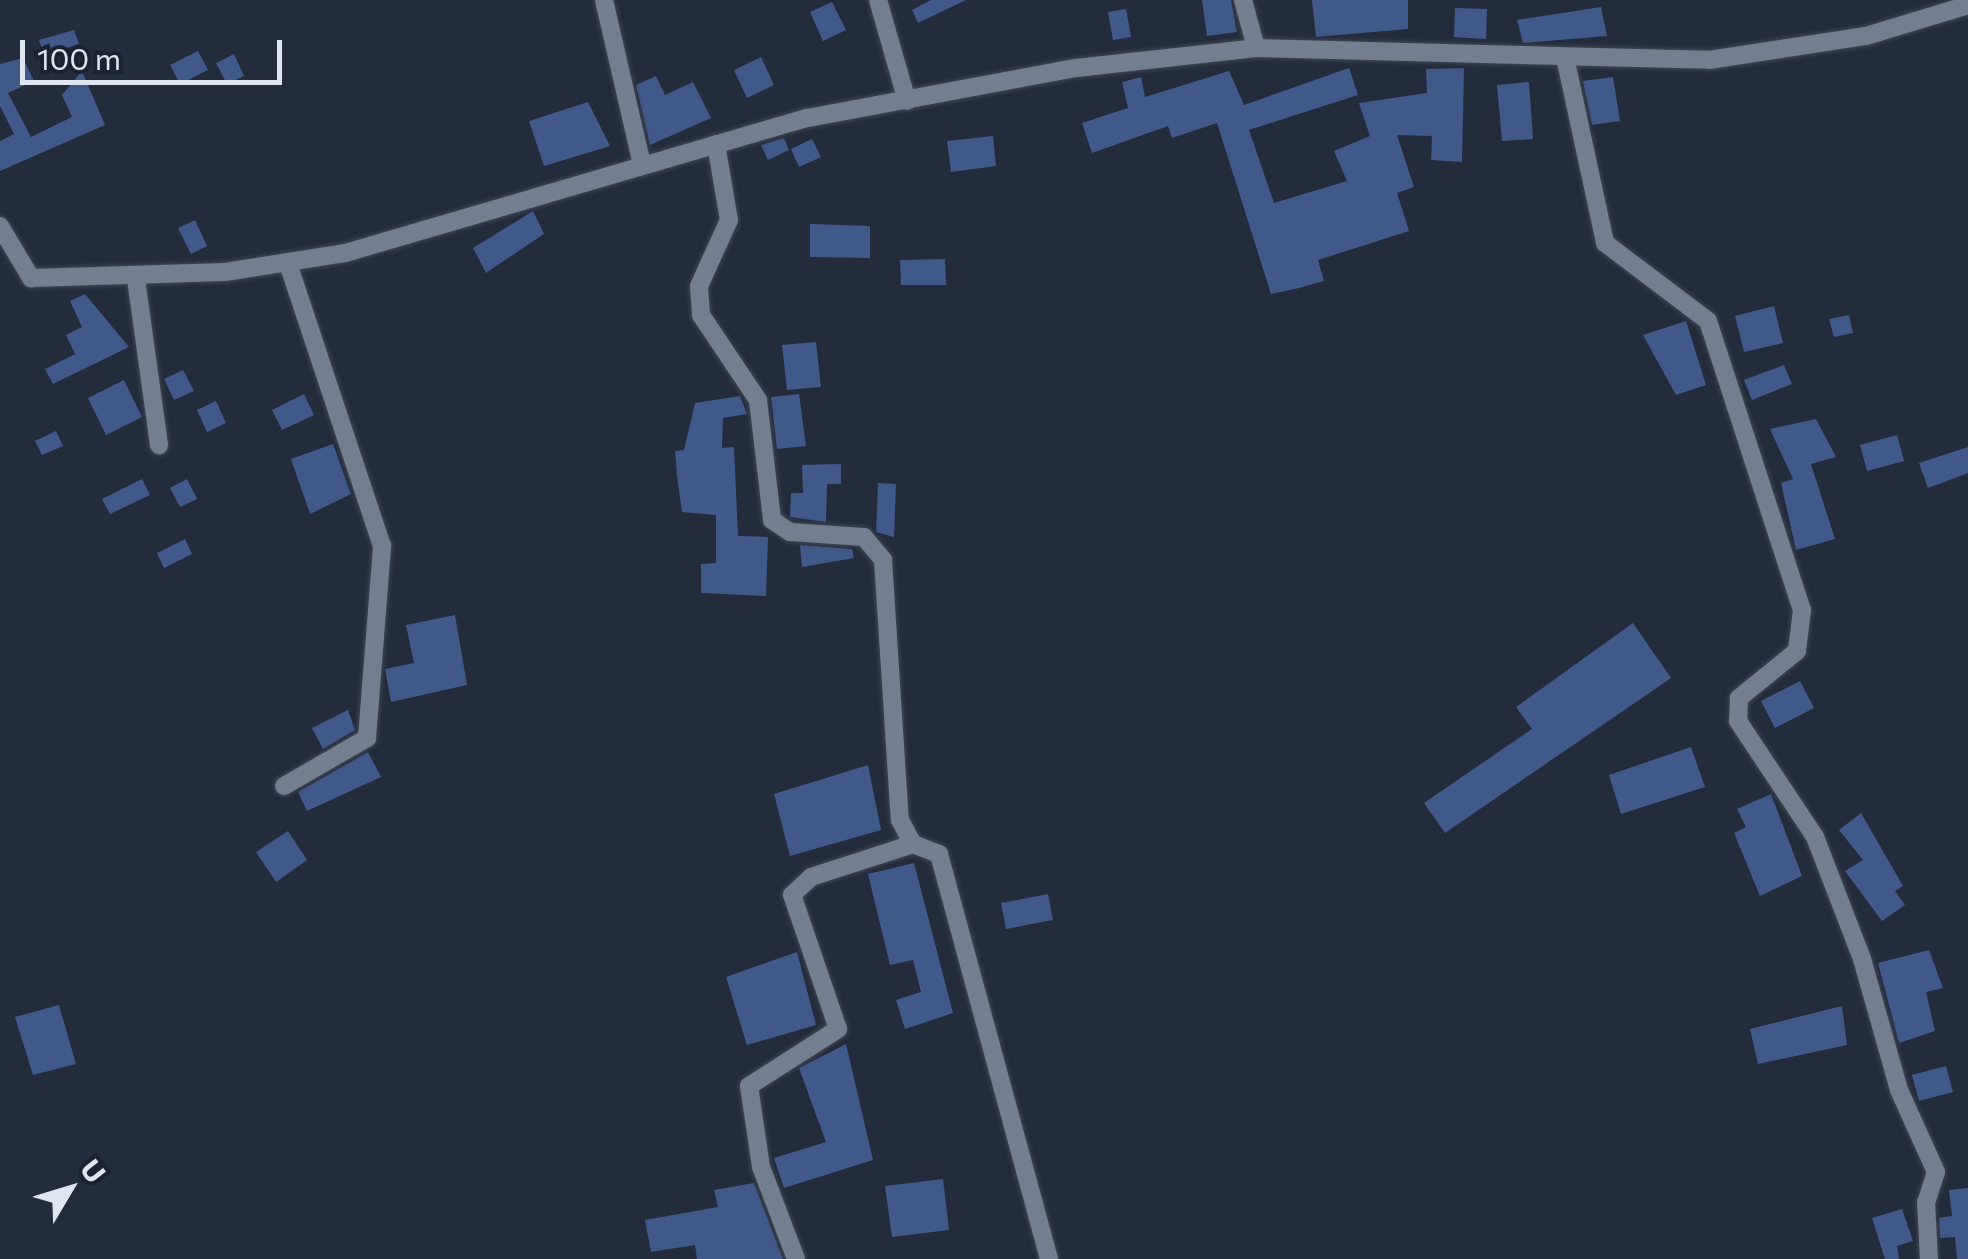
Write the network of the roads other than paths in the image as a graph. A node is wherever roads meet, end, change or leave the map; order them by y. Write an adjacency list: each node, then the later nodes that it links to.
1 (604, 0): 9 (street)
2 (878, 0): 7 (street)
3 (1243, 0): 5 (street)
4 (1968, 5): 6 (street)
5 (1256, 48): 6 (street); 7 (street)
6 (1566, 62): 18 (street)
7 (907, 101): 8 (street)
8 (716, 144): 9 (street); 15 (street)
9 (642, 165): 11 (street)
10 (0, 226): 12 (street)
11 (288, 264): 12 (street); 14 (street)
12 (136, 279): 13 (street)
13 (159, 446)
14 (284, 786)
15 (913, 844): 16 (street); 17 (street)
16 (796, 1259)
17 (1048, 1259)
18 (1929, 1259)

